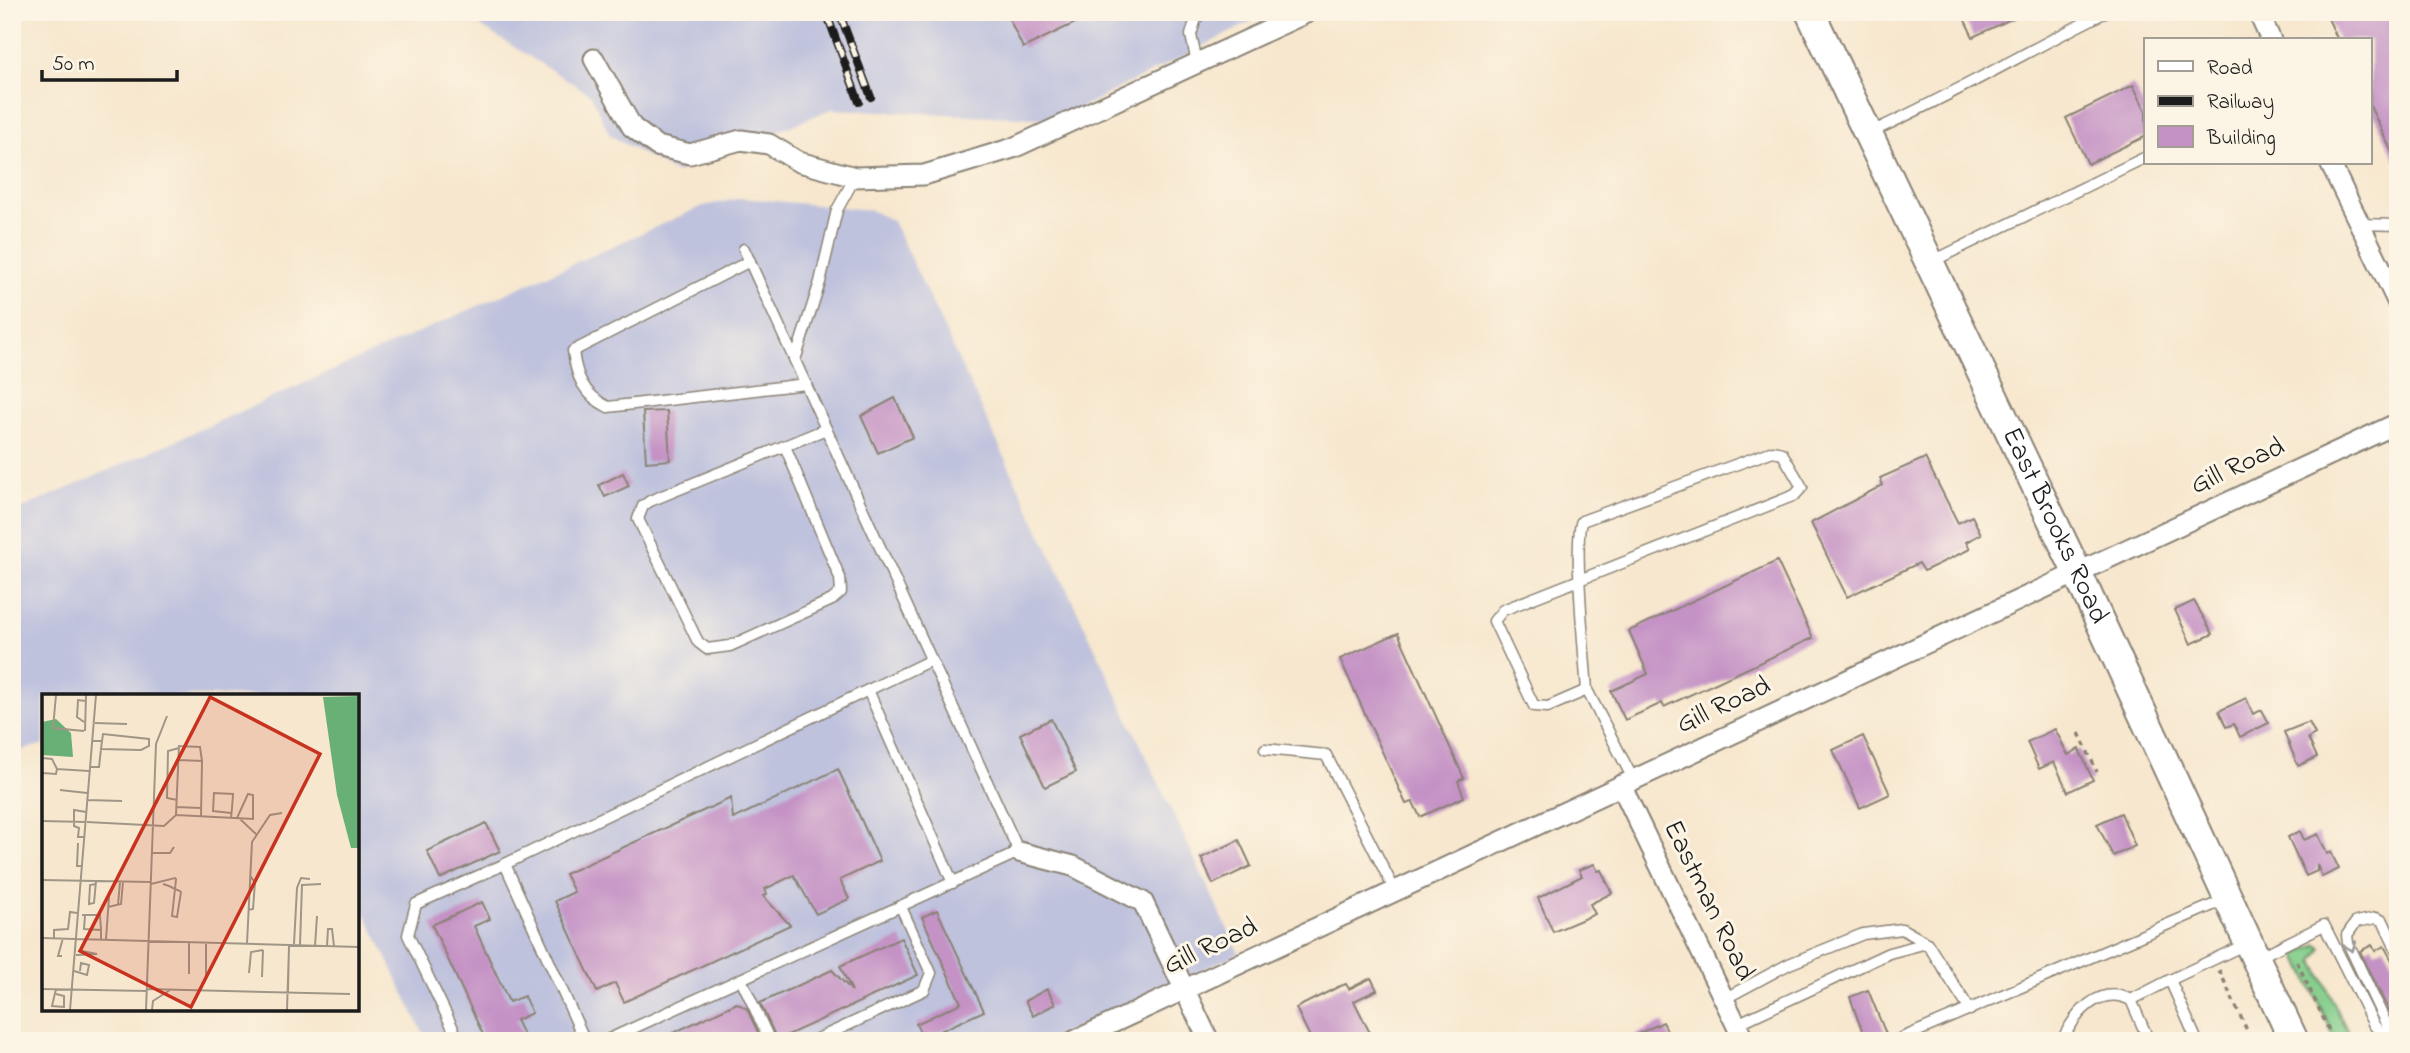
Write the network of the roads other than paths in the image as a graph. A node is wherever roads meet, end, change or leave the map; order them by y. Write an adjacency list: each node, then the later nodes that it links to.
1 (1206, 12): 8 (lane)
2 (1308, 12): 8 (street)
3 (1810, 12): 9 (main road, East Brooks Road)
4 (2106, 12): 9 (lane)
5 (2258, 12): 6 (street)
6 (2270, 38)
7 (594, 59): 12 (street)
8 (1197, 63): 12 (street)
9 (1867, 134): 17 (main road, East Brooks Road)
10 (2144, 158): 17 (lane)
11 (2330, 164): 13 (street)
12 (855, 177): 19 (lane)
13 (2359, 224): 14 (lane); 18 (street)
14 (2398, 225)
15 (744, 249): 16 (lane)
16 (750, 261): 19 (lane); 20 (lane)
17 (1929, 263): 24 (main road, East Brooks Road)
18 (2398, 303)
19 (795, 360): 20 (lane)
20 (806, 384): 22 (lane)
21 (2398, 423): 24 (street, Gill Road)
22 (826, 429): 23 (lane); 26 (lane)
23 (785, 446): 23 (lane)
24 (2077, 572): 30 (street, Gill Road); 35 (main road, East Brooks Road)
25 (1581, 579): 25 (lane); 28 (lane); 28 (lane)
26 (931, 660): 27 (lane); 31 (lane)
27 (868, 690): 32 (lane); 33 (lane)
28 (1587, 690): 30 (lane)
29 (1265, 749): 34 (lane)
30 (1627, 782): 34 (street, Gill Road); 43 (street, Eastman Road)
31 (1019, 852): 33 (lane); 42 (street)
32 (505, 864): 48 (lane); 49 (lane)
33 (953, 883): 36 (lane)
34 (1395, 891): 42 (street, Gill Road)
35 (2227, 899): 39 (main road, East Brooks Road); 45 (lane)
36 (901, 907): 40 (lane); 52 (lane)
37 (1927, 943): 43 (lane); 45 (lane); 46 (lane)
38 (2398, 953): 47 (lane, one-way to 47)
39 (2257, 958): 41 (lane); 59 (main road); 60 (main road, East Brooks Road); 61 (lane)
40 (741, 979): 50 (lane); 51 (lane)
41 (2171, 980): 44 (lane); 58 (lane)
42 (1186, 990): 53 (street, Gill Road); 54 (street)
43 (1724, 999): 46 (street, Eastman Road)
44 (2131, 1000): 56 (lane); 57 (lane)
45 (1970, 1010): 55 (lane)
46 (1740, 1032)
47 (2398, 1039)
48 (459, 1041)
49 (584, 1041)
50 (605, 1041)
51 (770, 1041)
52 (813, 1041)
53 (1074, 1041)
54 (1209, 1041)
55 (1895, 1041)
56 (2062, 1041)
57 (2150, 1041)
58 (2197, 1041)
59 (2274, 1041)
60 (2294, 1041)
61 (2388, 1041)

